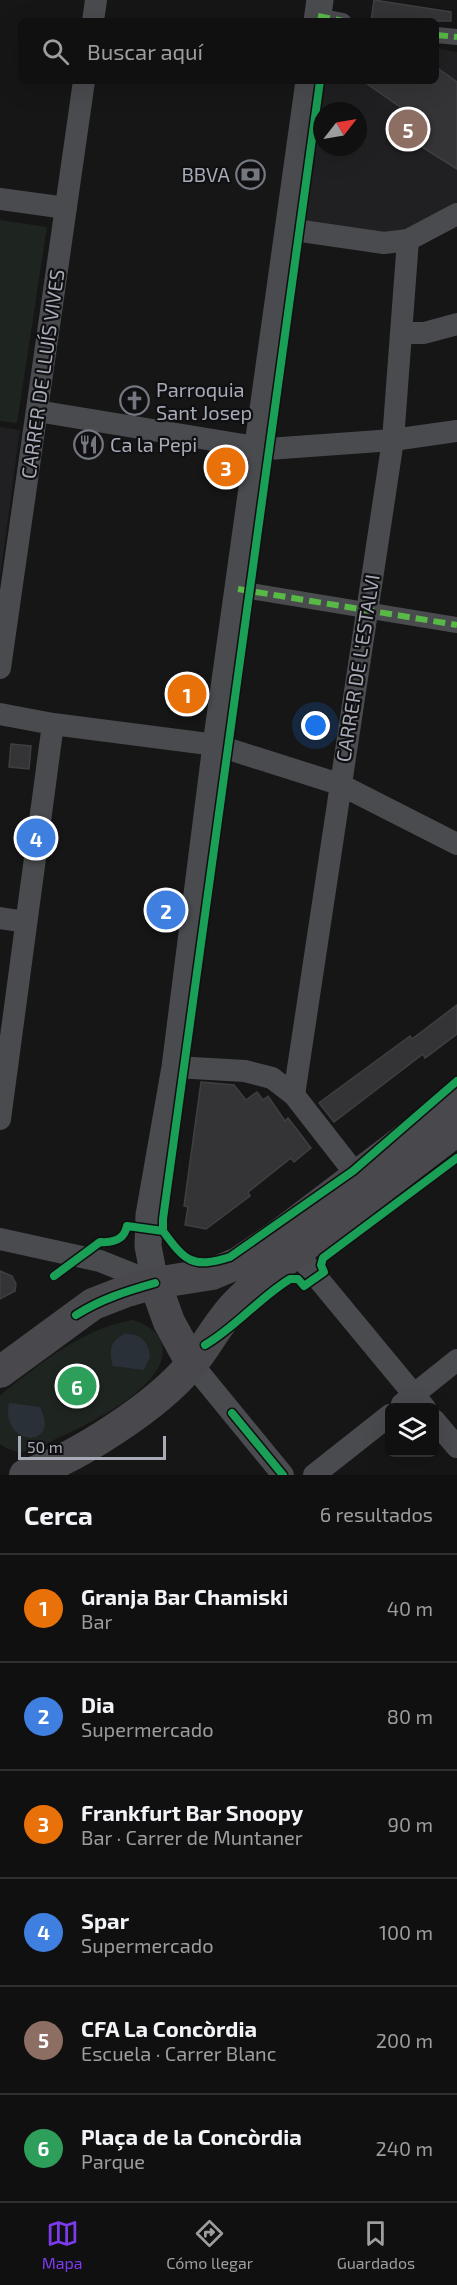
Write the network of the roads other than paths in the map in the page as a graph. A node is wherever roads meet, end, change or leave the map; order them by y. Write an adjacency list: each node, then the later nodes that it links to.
1 (96, 0): 2 (street)
2 (93, 18)
3 (439, 35): 4 (street)
4 (457, 38)
5 (84, 84): 8 (street, CARRER DE LLUÍS VIVES)
6 (309, 84): 10 (street)
7 (0, 199): 8 (street)
8 (66, 208): 14 (street, CARRER DE LLUÍS VIVES)
9 (457, 214): 11 (street)
10 (288, 229): 11 (street); 17 (street)
11 (408, 240): 13 (street, CARRER DE L'ESTALVI)
12 (457, 324): 13 (street)
13 (401, 333): 16 (street, CARRER DE L'ESTALVI)
14 (37, 411): 17 (street); 21 (street, CARRER DE LLUÍS VIVES)
15 (457, 431): 16 (street)
16 (393, 440): 17 (street); 19 (street, CARRER DE L'ESTALVI)
17 (258, 446): 18 (street)
18 (238, 589): 19 (street); 24 (street)
19 (366, 610): 20 (street); 25 (street, CARRER DE L'ESTALVI)
20 (457, 625)
21 (0, 668)
22 (0, 714): 23 (street)
23 (53, 724): 24 (street); 28 (street)
24 (216, 745): 25 (street); 29 (street)
25 (339, 784): 26 (street); 30 (street, CARRER DE L'ESTALVI)
26 (457, 844)
27 (0, 918): 28 (street)
28 (26, 922): 32 (street)
29 (175, 1066): 30 (street); 37 (street)
30 (294, 1095): 34 (street)
31 (457, 1100): 34 (main road)
32 (0, 1119)
33 (453, 1141): 34 (main road)
34 (365, 1185): 36 (main road); 37 (main road)
35 (0, 1239): 37 (street)
36 (297, 1252): 39 (main road); 41 (street)
37 (155, 1283): 39 (main road); 40 (main road)
38 (457, 1360): 41 (street)
39 (192, 1364): 45 (main road); 46 (street)
40 (0, 1372)
41 (412, 1403)
42 (385, 1418): 47 (street)
43 (439, 1425): 44 (street)
44 (457, 1447)
45 (25, 1475)
46 (283, 1475)
47 (314, 1475)

